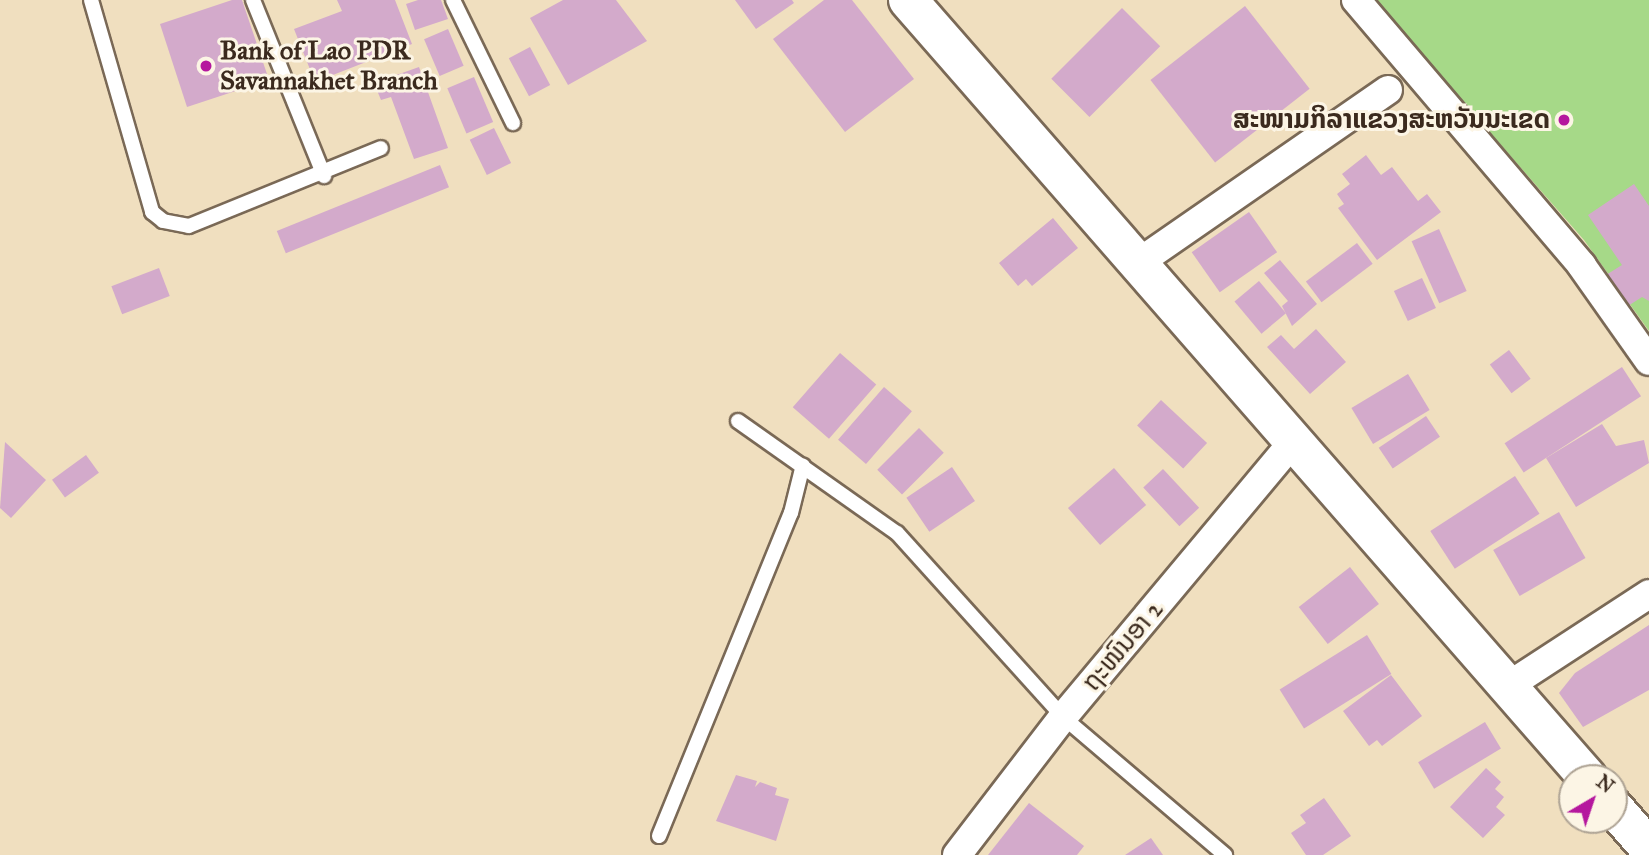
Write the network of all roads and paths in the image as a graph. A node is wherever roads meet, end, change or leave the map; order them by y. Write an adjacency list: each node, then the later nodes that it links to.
1 (91, 0): 9 (lane)
2 (253, 0): 9 (lane)
3 (453, 0): 7 (lane)
4 (908, 0): 10 (street)
5 (1356, 0): 11 (street)
6 (1388, 90): 10 (street)
7 (513, 123)
8 (381, 148): 9 (lane)
9 (324, 176)
10 (1138, 263): 13 (street)
11 (1649, 361)
12 (738, 421): 14 (lane)
13 (1294, 441): 16 (street); 17 (street, ຖະໜົນອາ 2)
14 (803, 465): 17 (lane); 20 (lane)
15 (1649, 594): 16 (street)
16 (1508, 686): 18 (street)
17 (1063, 716): 22 (street, ຖະໜົນອາ 2); 23 (lane)
18 (1576, 764)
19 (1628, 824): 21 (street)
20 (659, 836)
21 (1649, 848)
22 (957, 855)
23 (1225, 855)

